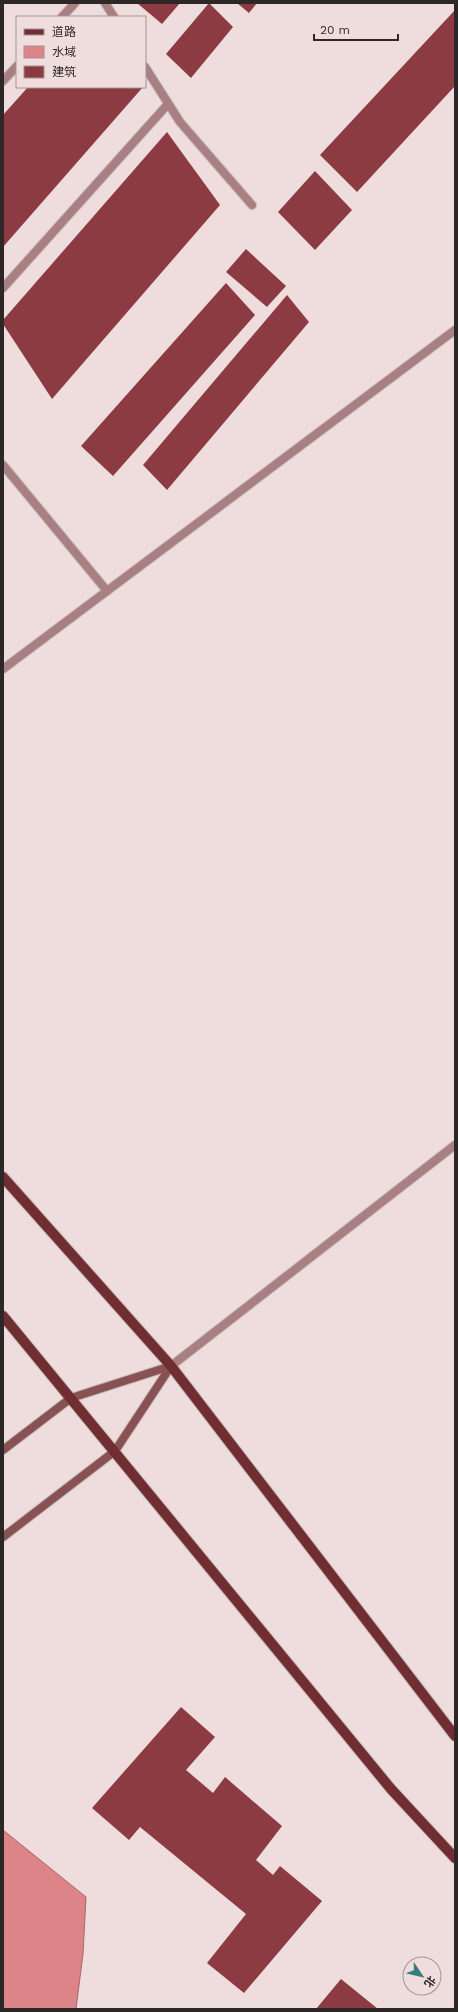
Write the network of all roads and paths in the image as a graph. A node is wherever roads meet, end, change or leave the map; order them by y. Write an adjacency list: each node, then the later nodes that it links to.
1 (75, 3): 3 (street)
2 (105, 3): 4 (street)
3 (63, 16)
4 (113, 16)
5 (16, 67): 7 (street)
6 (146, 69): 8 (street)
7 (3, 81)
8 (168, 104): 9 (street); 10 (street)
9 (252, 205)
10 (3, 288)
11 (455, 330): 13 (street)
12 (3, 465): 13 (street)
13 (107, 591): 14 (street)
14 (3, 669)
15 (455, 1145): 18 (street)
16 (3, 1177): 18 (main road)
17 (3, 1316): 19 (main road)
18 (171, 1366): 19 (main road); 21 (main road); 23 (main road)
19 (71, 1398): 20 (main road); 21 (main road)
20 (3, 1450)
21 (115, 1452): 22 (main road); 24 (main road)
22 (3, 1537)
23 (455, 1736)
24 (455, 1858)

